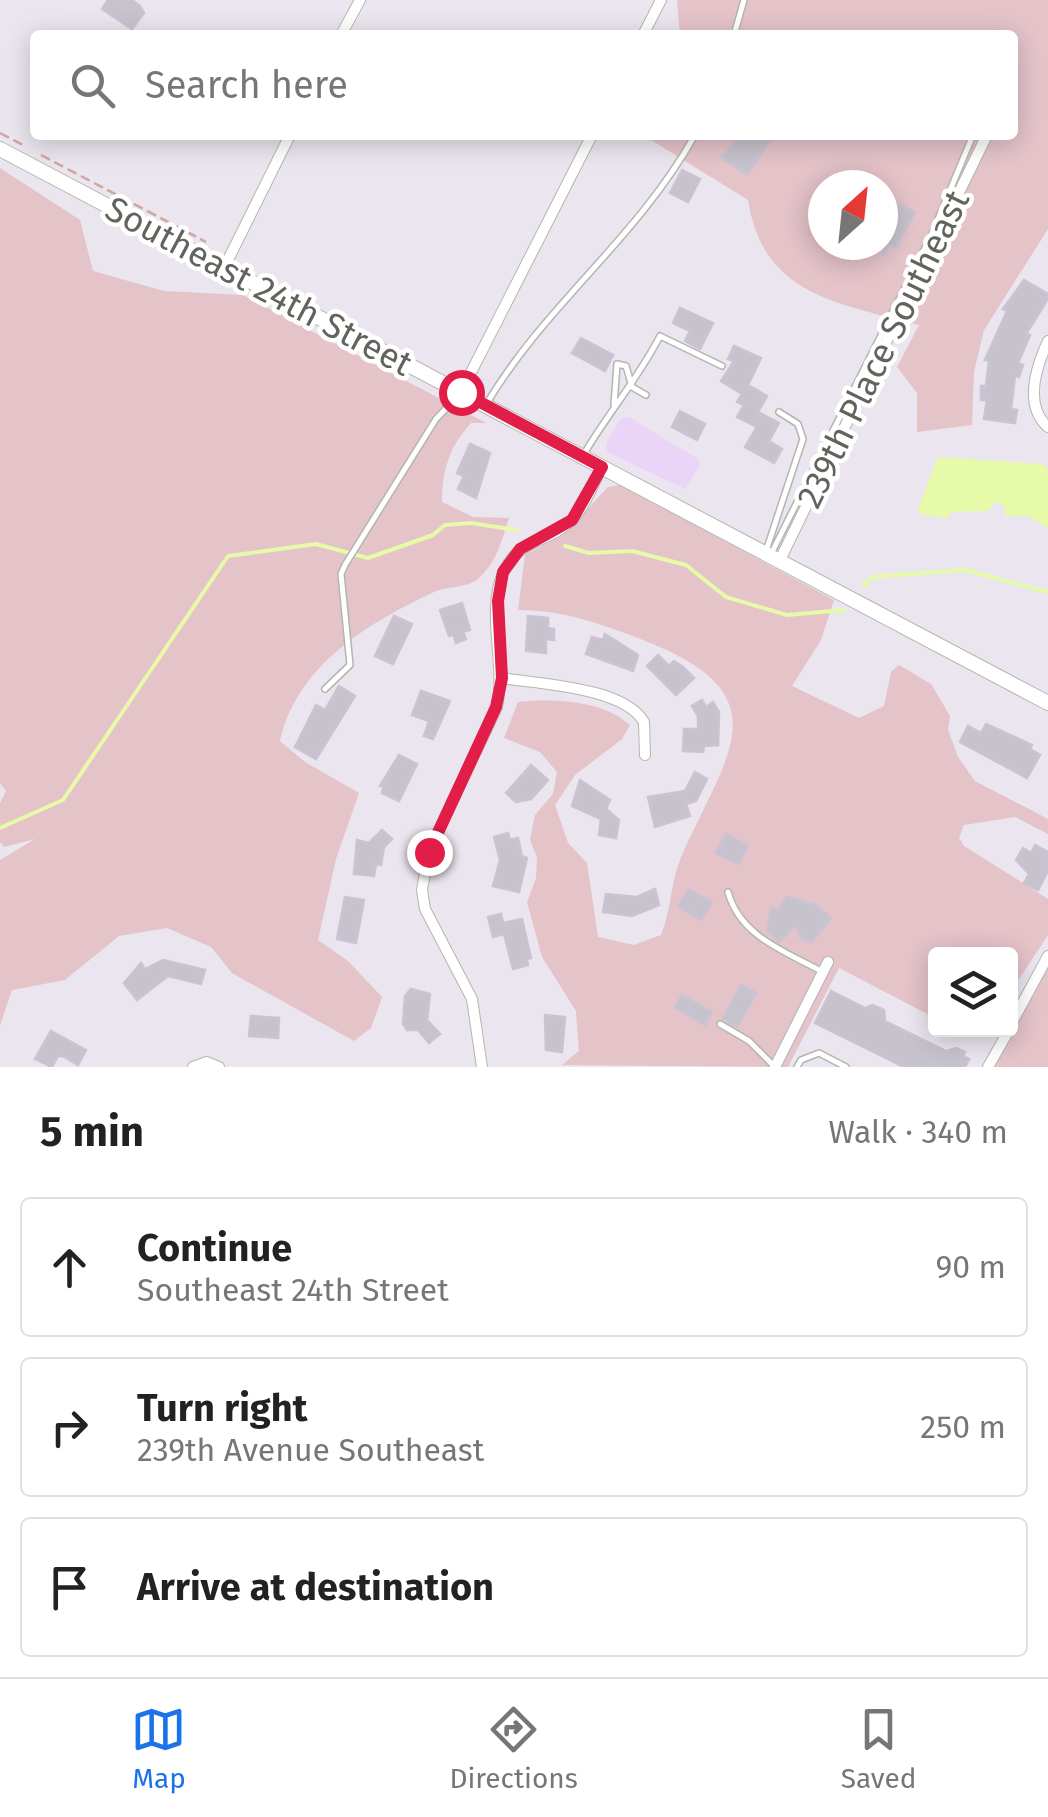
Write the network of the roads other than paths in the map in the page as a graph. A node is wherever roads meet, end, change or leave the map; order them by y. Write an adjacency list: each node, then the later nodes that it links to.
1 (360, 0): 4 (street)
2 (661, 0): 5 (street)
3 (744, 0): 6 (lane)
4 (344, 30)
5 (646, 30)
6 (735, 30)
7 (288, 140): 13 (street)
8 (589, 140): 17 (street)
9 (692, 140): 19 (lane)
10 (972, 140): 25 (lane)
11 (984, 140): 25 (street, 239th Place Southeast)
12 (0, 149): 13 (street, Southeast 24th Street)
13 (224, 268): 17 (street, Southeast 24th Street)
14 (1048, 341): 22 (street)
15 (722, 366): 16 (lane)
16 (632, 387): 18 (lane); 20 (lane); 20 (lane)
17 (461, 392): 19 (street, Southeast 24th Street); 27 (lane)
18 (646, 396)
19 (486, 405): 23 (street, Southeast 24th Street)
20 (614, 405): 23 (lane)
21 (779, 412): 25 (lane)
22 (1044, 423)
23 (583, 457): 24 (street, Southeast 24th Street)
24 (602, 467): 25 (street, Southeast 24th Street); 26 (street)
25 (771, 558): 28 (street, Southeast 24th Street)
26 (502, 678): 29 (street); 38 (street)
27 (325, 689)
28 (1048, 704)
29 (644, 755)
30 (728, 892): 32 (lane)
31 (1048, 956): 33 (street)
32 (826, 967): 39 (street)
33 (1018, 1011)
34 (720, 1024): 39 (lane)
35 (1004, 1037): 42 (street)
36 (196, 1065): 37 (street)
37 (219, 1067)
38 (482, 1067)
39 (775, 1067)
40 (797, 1067): 41 (lane)
41 (846, 1067)
42 (988, 1067)

